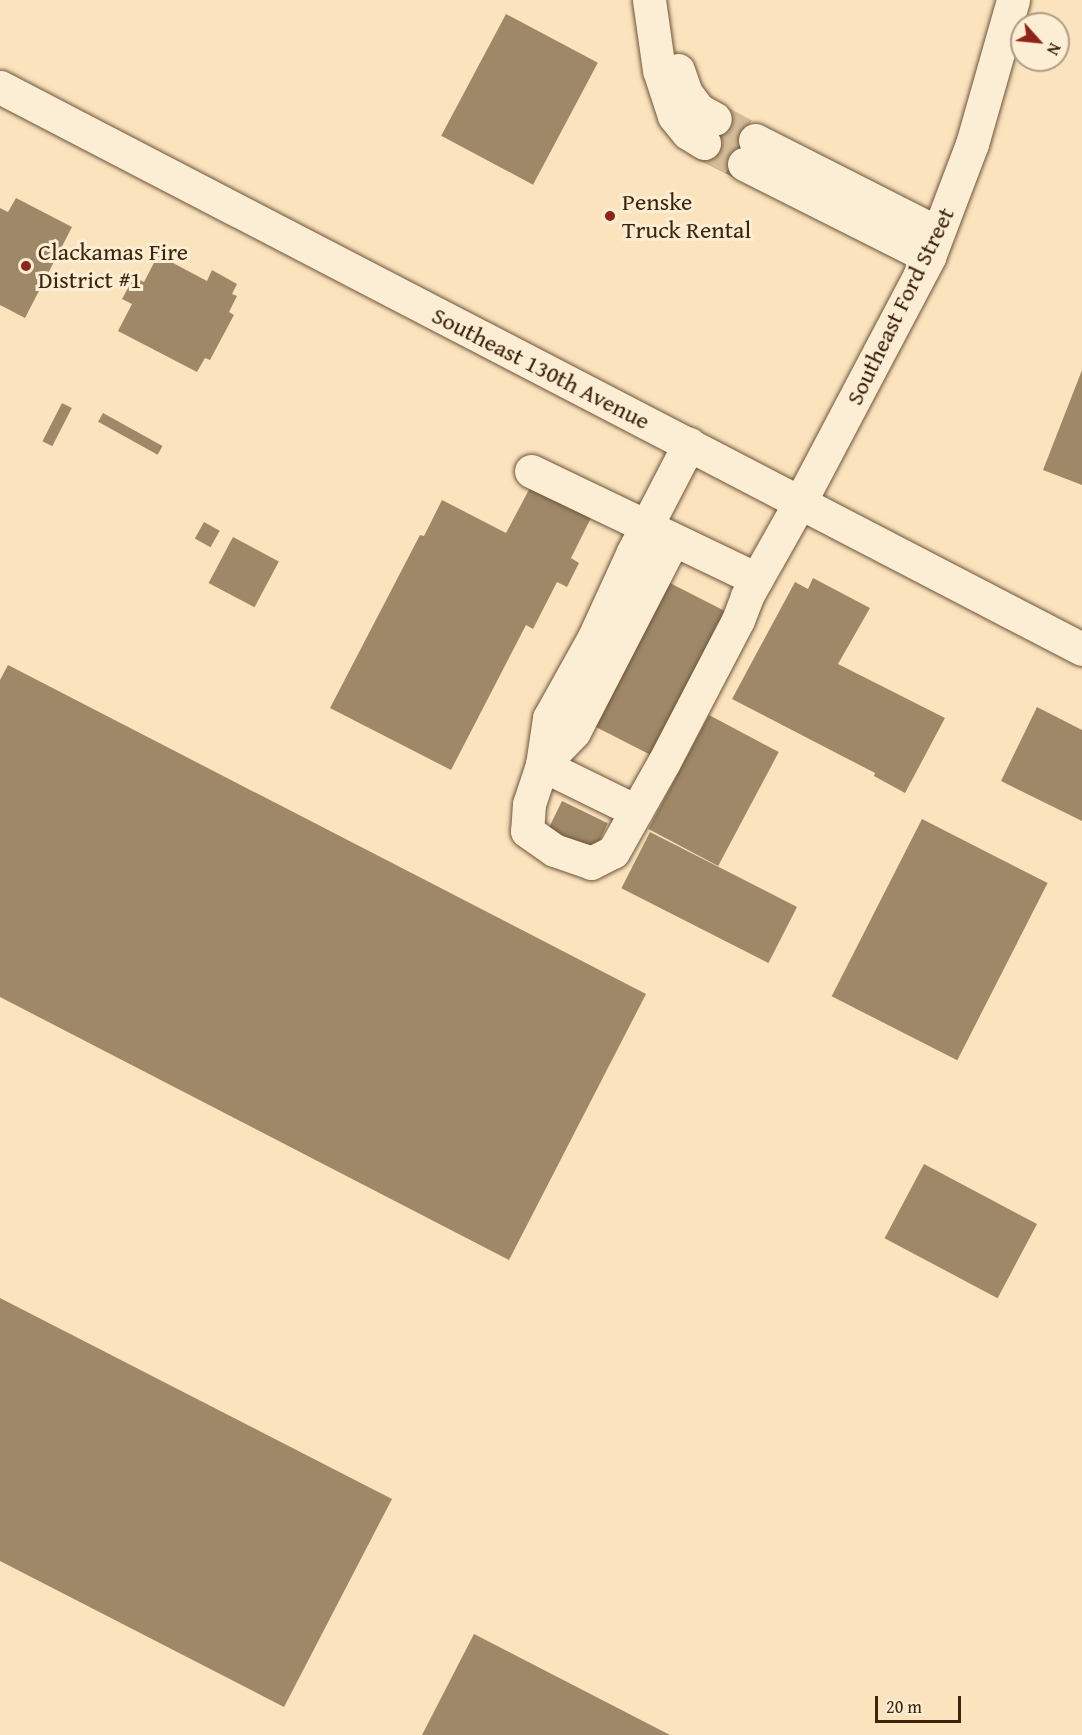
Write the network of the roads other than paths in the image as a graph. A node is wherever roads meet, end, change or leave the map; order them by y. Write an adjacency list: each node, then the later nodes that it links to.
1 (649, 0): 2 (street)
2 (669, 0)
3 (1013, 0): 6 (street, Southeast Ford Street)
4 (0, 87): 7 (street, Southeast 130th Avenue)
5 (750, 152): 6 (street)
6 (934, 245): 9 (street, Southeast Ford Street)
7 (689, 444): 9 (street, Southeast 130th Avenue); 10 (street)
8 (531, 471): 10 (street)
9 (800, 502): 11 (street, Southeast Ford Street); 12 (street, Southeast 130th Avenue)
10 (659, 533): 11 (street); 13 (street)
11 (756, 579): 14 (street, Southeast Ford Street)
12 (1082, 649)
13 (542, 765): 14 (street); 14 (street, Southeast Ford Street)
14 (636, 811)

